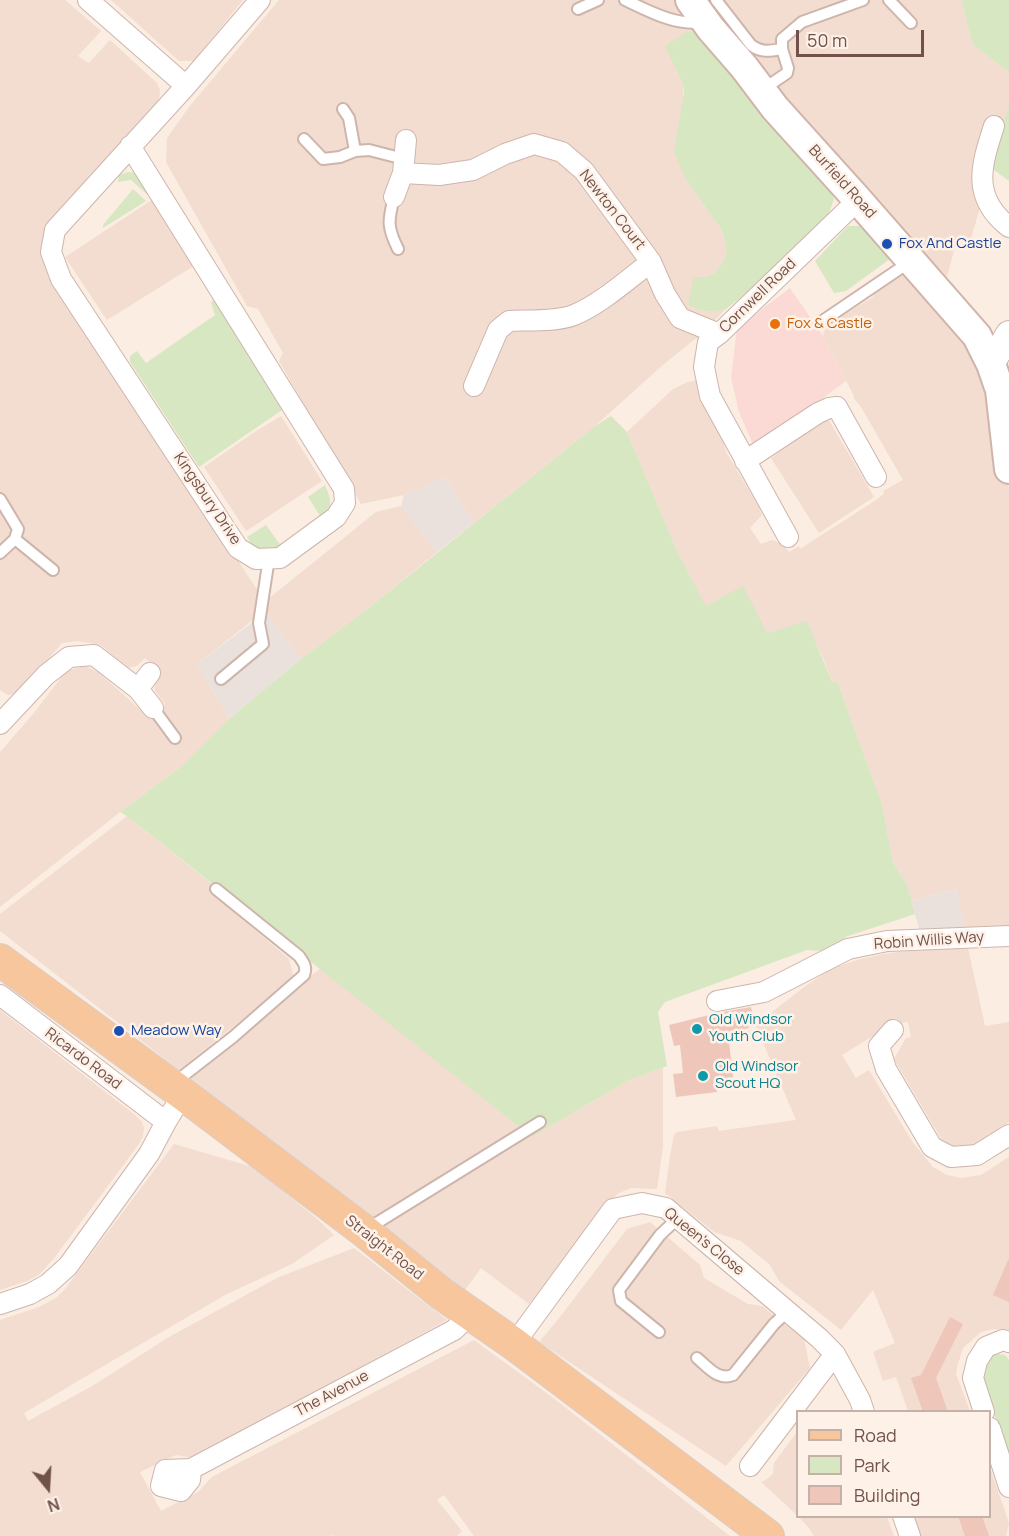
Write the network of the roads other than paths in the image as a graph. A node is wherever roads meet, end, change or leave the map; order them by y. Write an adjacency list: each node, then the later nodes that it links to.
1 (88, 0): 12 (street)
2 (260, 0): 12 (street, Kingsbury Drive)
3 (598, 0): 9 (lane)
4 (625, 0): 8 (lane)
5 (863, 0): 7 (lane)
6 (890, 0): 10 (lane)
7 (846, 3): 11 (lane)
8 (704, 7): 11 (lane); 13 (main road, Burfield Road)
9 (578, 9)
10 (911, 23)
11 (782, 49): 13 (lane)
12 (186, 86): 17 (street, Kingsbury Drive)
13 (762, 91): 21 (main road, Burfield Road)
14 (343, 109): 18 (lane)
15 (994, 126): 22 (street)
16 (304, 139): 18 (lane)
17 (130, 146): 38 (street); 38 (street, Kingsbury Drive)
18 (355, 151): 19 (lane)
19 (405, 157): 20 (street); 24 (street, Newton Court)
20 (394, 197): 23 (lane)
21 (858, 200): 25 (main road, Burfield Road); 27 (street, Cornwell Road)
22 (1009, 227)
23 (398, 249)
24 (651, 261): 27 (street, Newton Court); 30 (street)
25 (912, 261): 26 (lane); 29 (main road, Burfield Road)
26 (824, 320)
27 (719, 334): 31 (street, Cornwell Road)
28 (1009, 334): 29 (street)
29 (991, 364): 32 (main road, Burfield Road)
30 (474, 386)
31 (745, 461): 33 (street); 35 (street, Cornwell Road)
32 (1009, 469)
33 (876, 477)
34 (0, 499): 36 (lane)
35 (788, 537)
36 (15, 539): 37 (lane); 39 (lane)
37 (0, 553)
38 (269, 558): 40 (lane)
39 (53, 570)
40 (221, 679)
41 (153, 708): 42 (street); 43 (lane)
42 (2, 719)
43 (175, 738)
44 (216, 889): 50 (lane)
45 (1009, 936): 48 (street, Robin Willis Way)
46 (0, 960): 50 (main road, Straight Road)
47 (0, 995): 51 (street, Ricardo Road)
48 (717, 1001)
49 (894, 1030): 53 (street)
50 (177, 1090): 51 (street); 55 (main road, Straight Road)
51 (165, 1122): 56 (street)
52 (540, 1122): 55 (lane)
53 (1009, 1135)
54 (678, 1218): 57 (street, Queen's Close); 59 (lane); 61 (street, Queen's Close)
55 (364, 1232): 58 (main road, Straight Road)
56 (0, 1304)
57 (788, 1311): 62 (street, Queen's Close); 63 (lane)
58 (470, 1315): 61 (main road, Straight Road); 68 (street, The Avenue)
59 (659, 1332)
60 (1009, 1342): 65 (street)
61 (514, 1344): 71 (main road, Straight Road)
62 (835, 1354): 64 (street, Queen's Close); 67 (street)
63 (698, 1358)
64 (863, 1410)
65 (983, 1410)
66 (991, 1431): 69 (street)
67 (750, 1466)
68 (191, 1469)
69 (1009, 1487)
70 (904, 1518): 72 (street)
71 (768, 1536)
72 (910, 1536)

